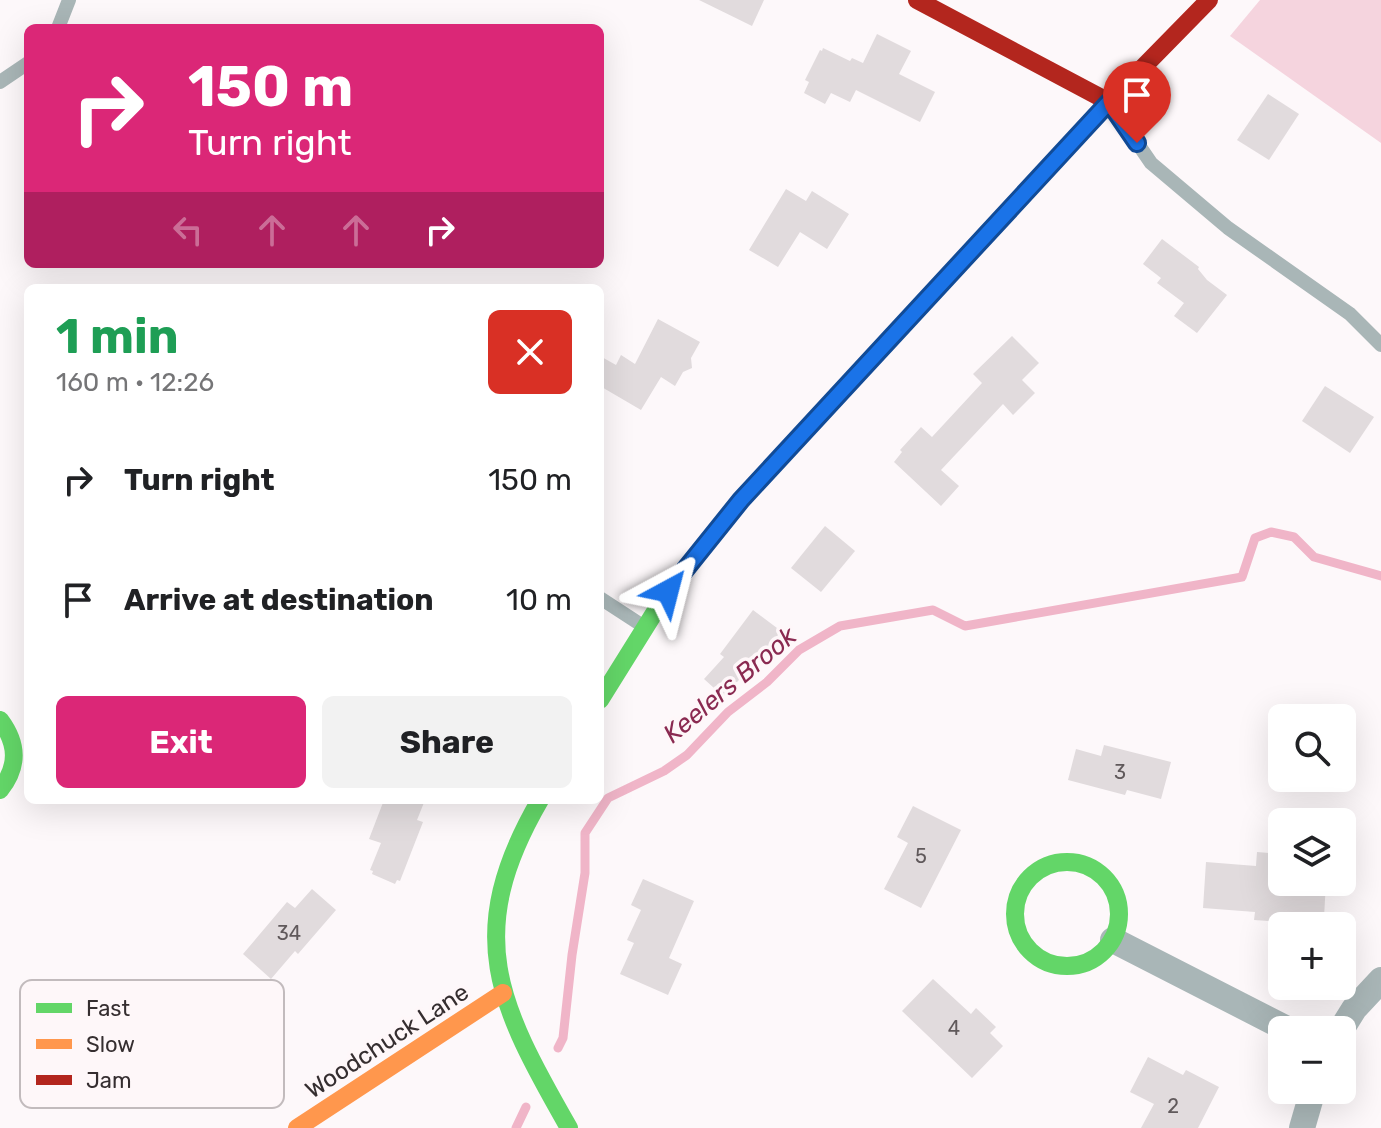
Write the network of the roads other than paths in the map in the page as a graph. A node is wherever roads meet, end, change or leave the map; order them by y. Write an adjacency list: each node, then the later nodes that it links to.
1 (69, 0): 4 (lane)
2 (917, 0): 7 (street)
3 (1209, 0): 7 (street)
4 (60, 24)
5 (24, 66): 6 (lane)
6 (0, 82)
7 (1109, 102): 8 (lane); 10 (street)
8 (1381, 345)
9 (604, 601): 10 (lane)
10 (644, 626): 11 (street)
11 (604, 693)
12 (0, 720): 13 (street)
13 (0, 790)
14 (534, 804): 17 (street)
15 (1113, 940): 15 (street); 19 (street)
16 (1381, 980): 18 (street)
17 (503, 993): 21 (street, Woodchuck Lane); 22 (street)
18 (1350, 1016)
19 (1268, 1019)
20 (1309, 1104): 23 (street)
21 (297, 1128)
22 (569, 1128)
23 (1302, 1128)

